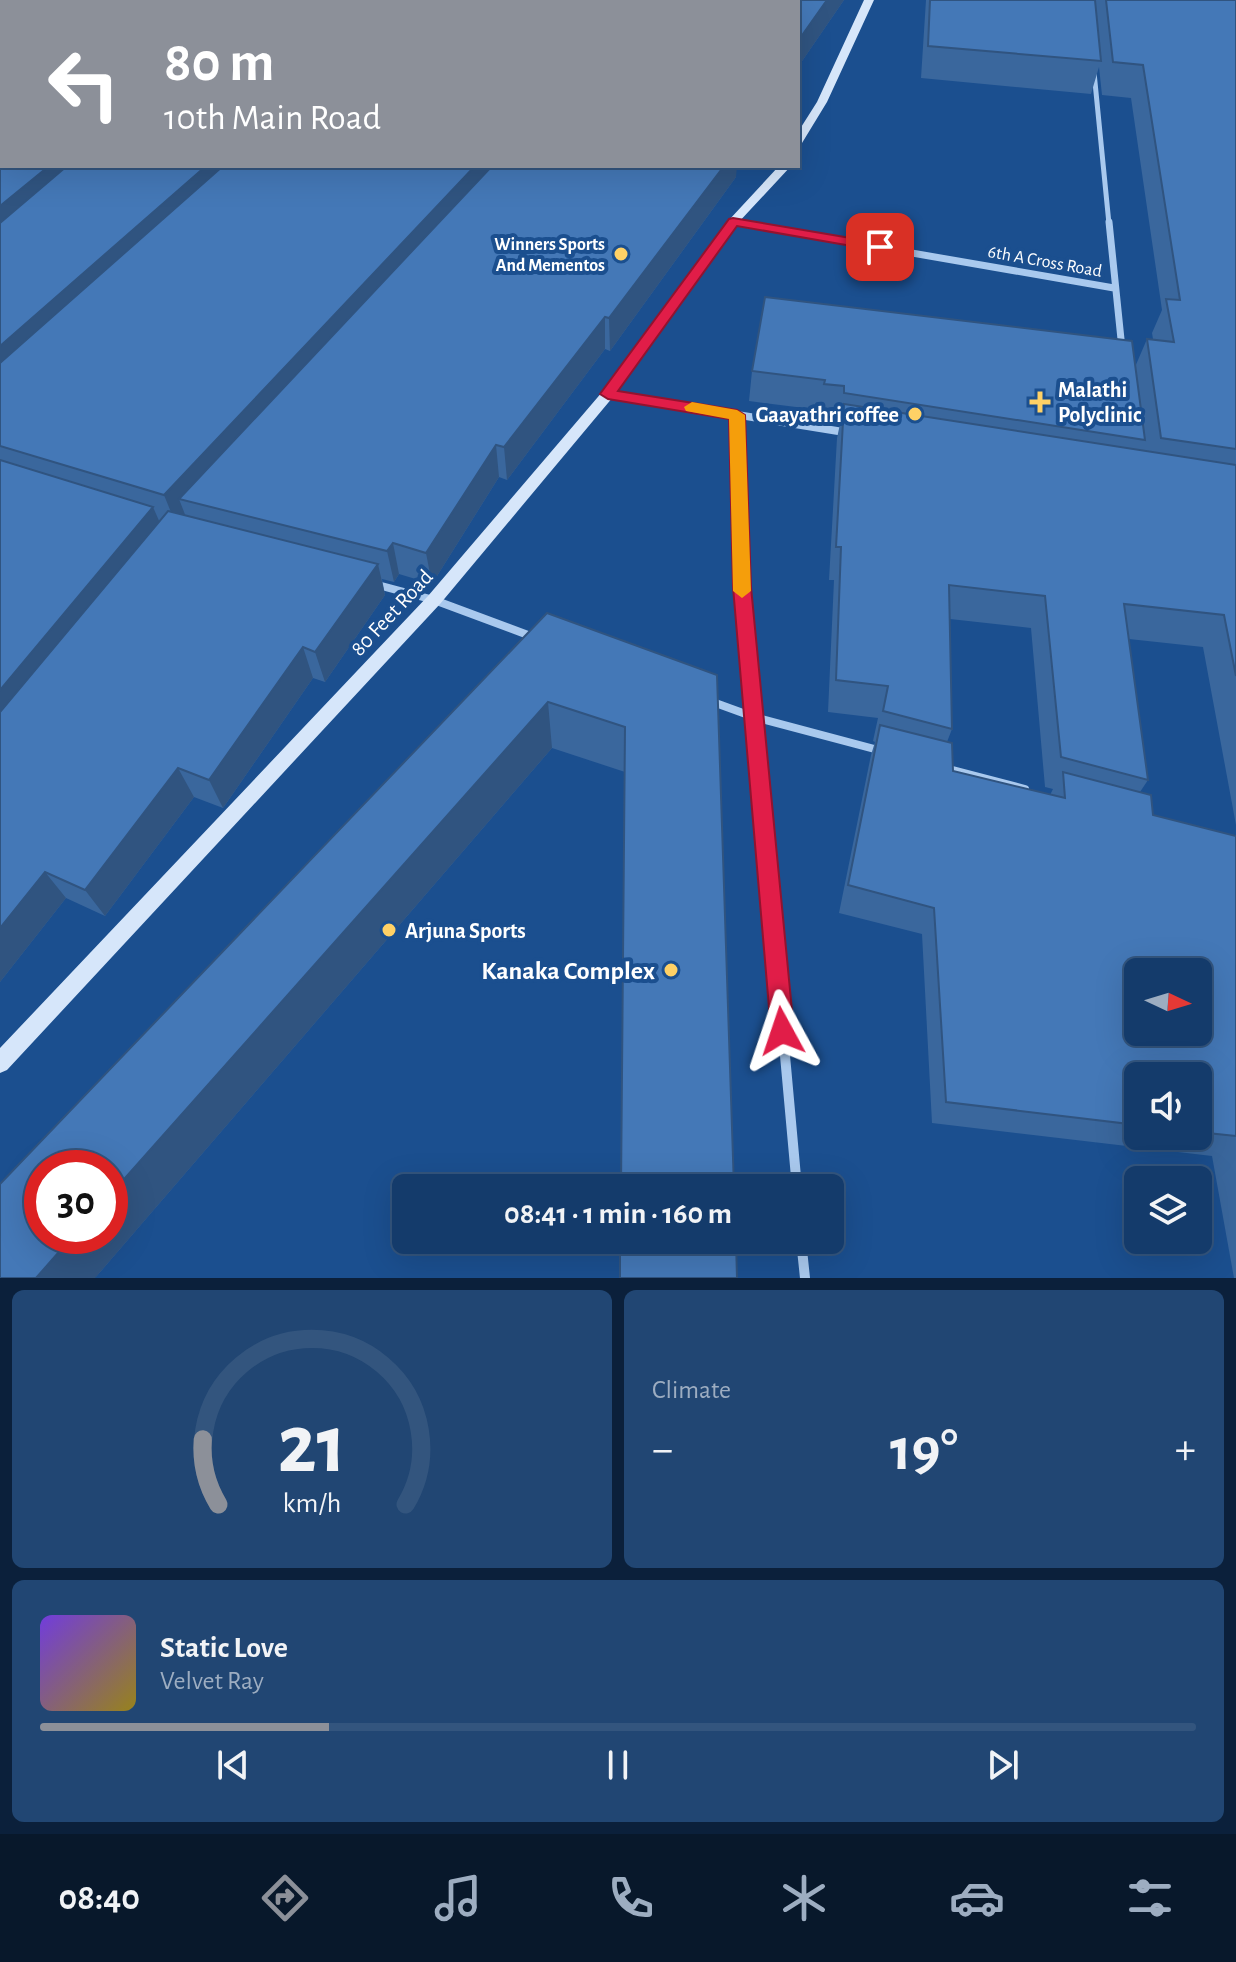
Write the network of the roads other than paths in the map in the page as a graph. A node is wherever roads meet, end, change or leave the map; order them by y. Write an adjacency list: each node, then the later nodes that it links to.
1 (869, 0): 3 (main road)
2 (1093, 61): 6 (street, 6th A Cross Road)
3 (800, 138)
4 (783, 168): 5 (main road, 80 Feet Road)
5 (733, 222): 6 (street, 6th A Cross Road); 8 (main road, 80 Feet Road)
6 (1114, 288): 7 (street)
7 (1124, 361)
8 (608, 394): 9 (street); 12 (main road, 80 Feet Road)
9 (737, 415): 10 (street); 15 (street)
10 (876, 437)
11 (362, 581): 12 (street)
12 (434, 600): 13 (street); 19 (main road, 80 Feet Road)
13 (550, 643)
14 (696, 696): 15 (street)
15 (754, 717): 16 (street); 20 (street)
16 (889, 753)
17 (935, 765): 18 (street)
18 (1040, 793)
19 (0, 1063)
20 (796, 1174)
21 (802, 1254): 22 (street)
22 (805, 1278)

